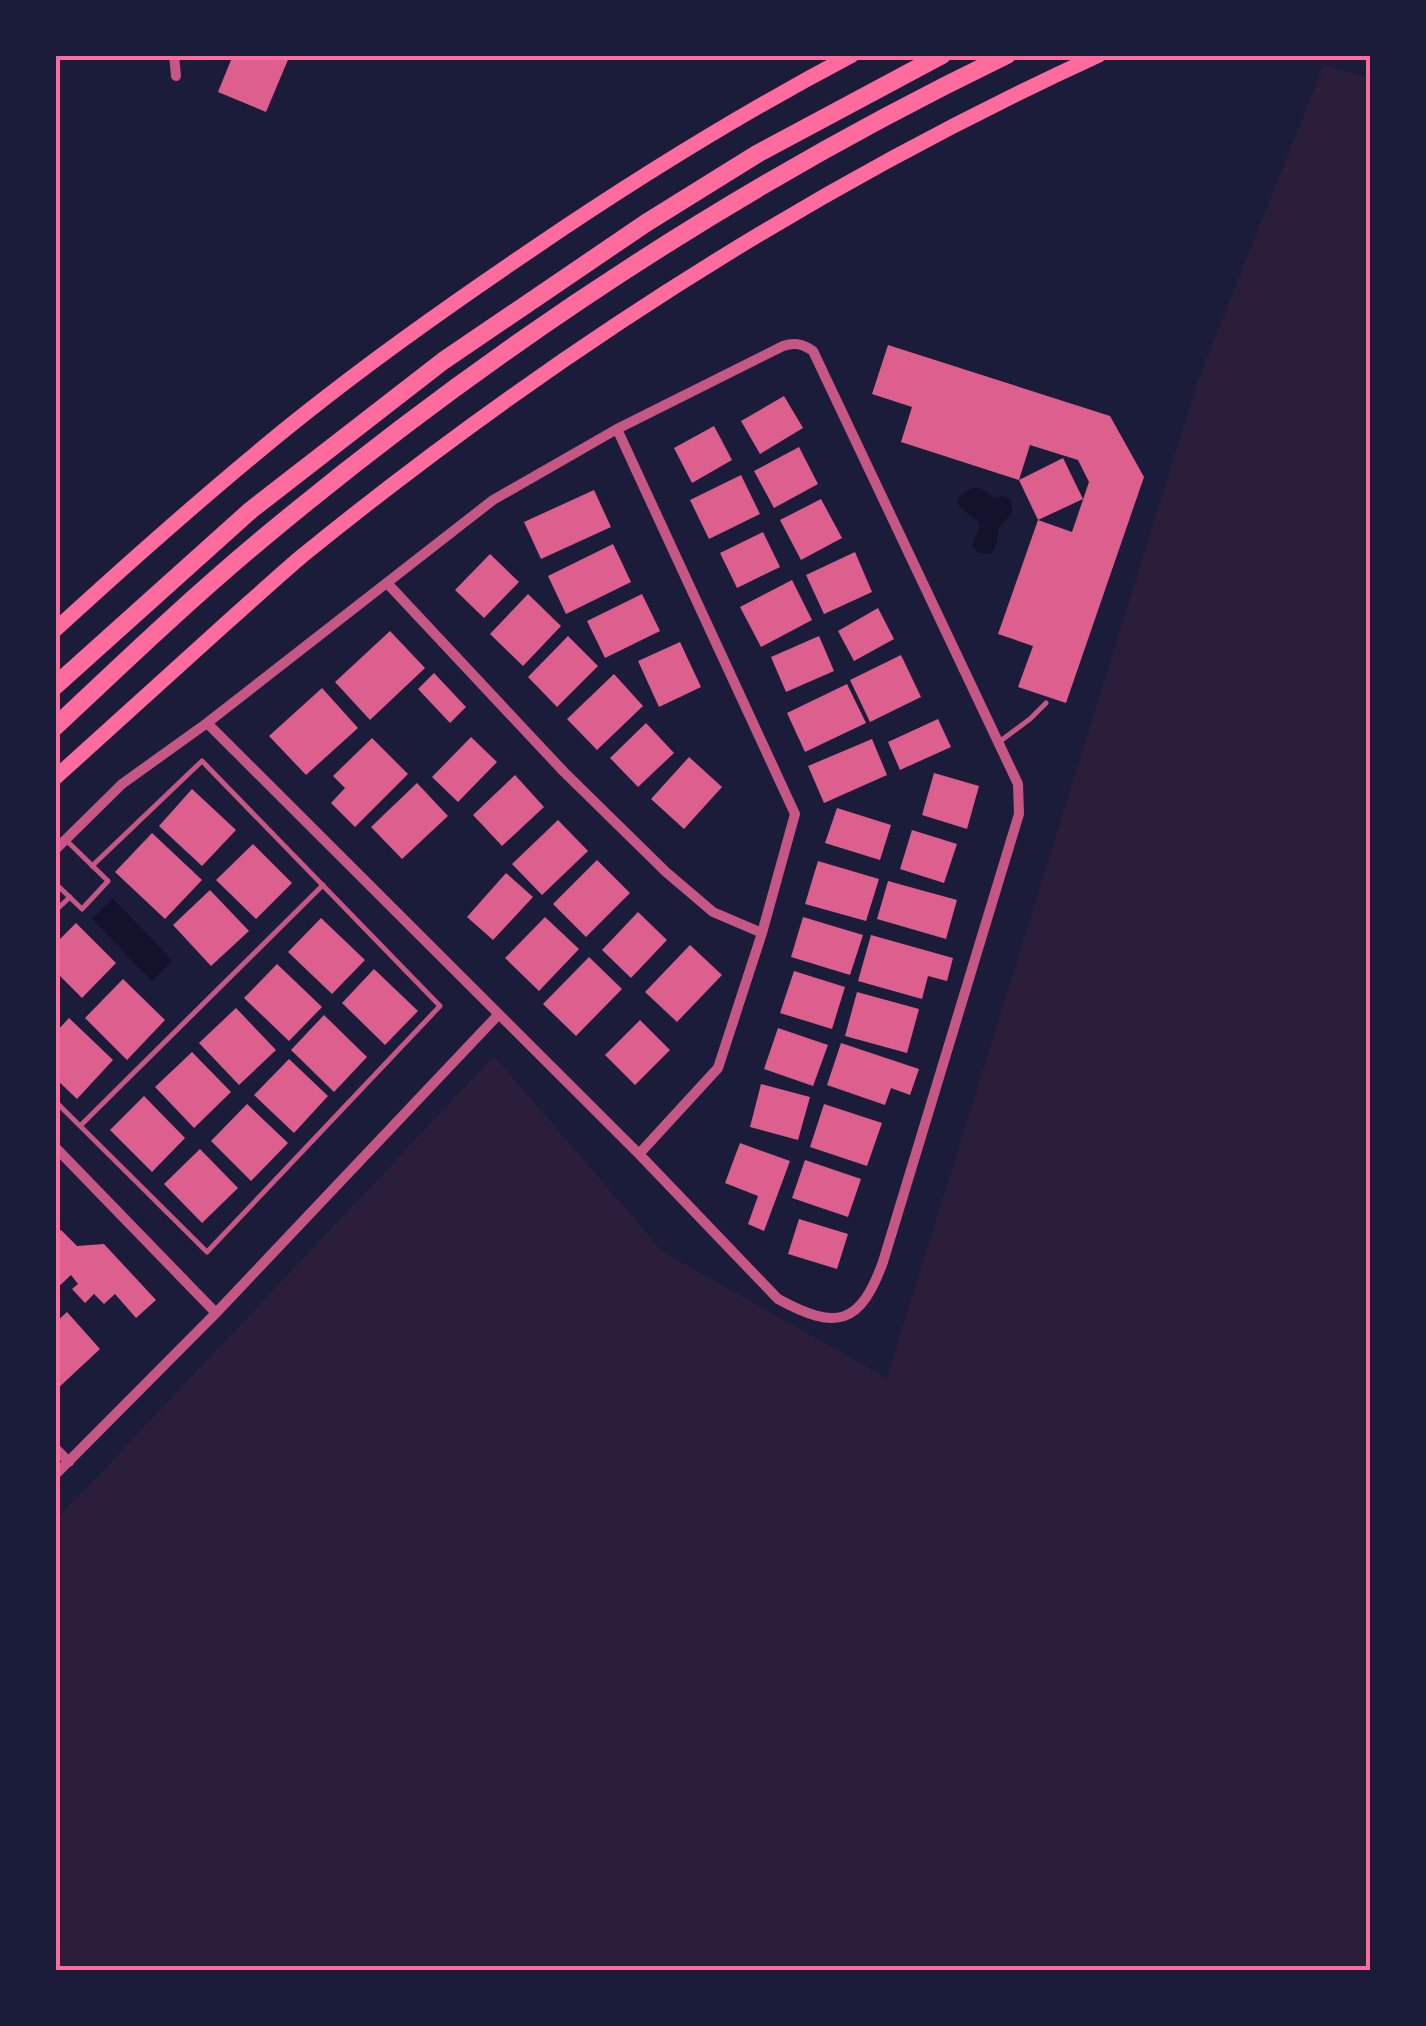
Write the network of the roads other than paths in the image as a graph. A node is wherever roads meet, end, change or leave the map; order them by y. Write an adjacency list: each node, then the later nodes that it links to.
1 (174, 55): 6 (street)
2 (852, 55): 9 (main road)
3 (942, 55): 10 (highway)
4 (1008, 55): 13 (highway)
5 (1099, 55): 15 (main road)
6 (176, 76)
7 (617, 428): 8 (street); 14 (street); 23 (street)
8 (387, 583): 12 (street); 23 (street)
9 (55, 630)
10 (55, 686)
11 (1046, 703): 14 (lane)
12 (207, 722): 16 (street); 24 (street)
13 (55, 727)
14 (998, 742): 28 (street)
15 (55, 778)
16 (66, 840): 17 (street); 18 (lane)
17 (55, 850)
18 (92, 866): 20 (lane); 21 (lane)
19 (55, 883): 21 (lane)
20 (323, 886): 26 (lane); 26 (lane)
21 (70, 896): 22 (lane)
22 (55, 911)
23 (762, 933): 28 (street)
24 (498, 1015): 28 (street); 29 (street)
25 (55, 1101): 26 (lane)
26 (80, 1126)
27 (55, 1147): 29 (street)
28 (638, 1154)
29 (216, 1313): 31 (street)
30 (55, 1448): 31 (street)
31 (68, 1462): 32 (street)
32 (55, 1475)

